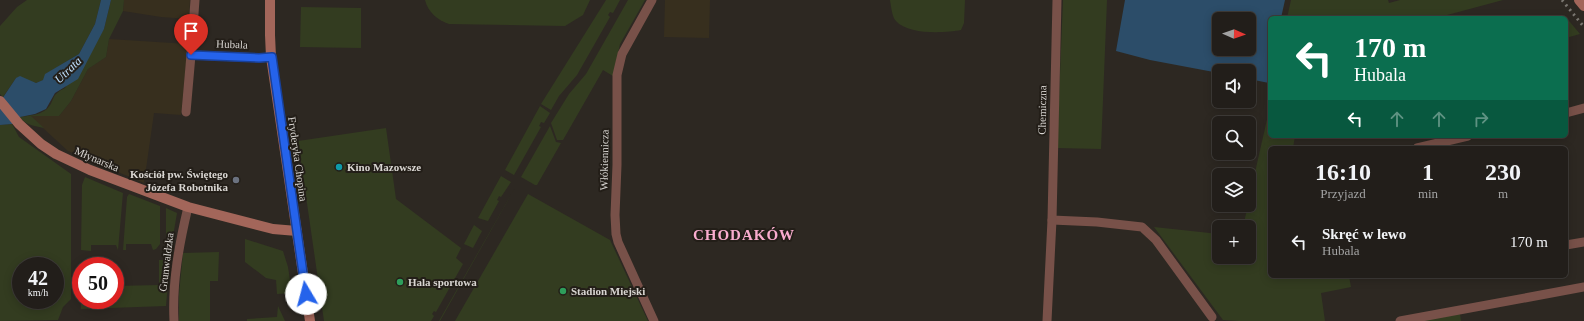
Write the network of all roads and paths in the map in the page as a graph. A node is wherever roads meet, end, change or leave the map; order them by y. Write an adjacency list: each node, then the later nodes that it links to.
1 (195, 0): 7 (street)
2 (270, 0): 8 (main road, Fryderyka Chopina)
3 (652, 0): 24 (street, Włókiennicza)
4 (1057, 0): 16 (street, Chemiczna)
5 (1579, 0): 6 (main road)
6 (1584, 6)
7 (191, 55): 8 (street, Hubala); 11 (street)
8 (272, 57): 17 (main road, Fryderyka Chopina)
9 (0, 101): 15 (main road, Młynarska)
10 (1584, 108): 12 (street)
11 (186, 112)
12 (1568, 112)
13 (1459, 138): 14 (street)
14 (1425, 146)
15 (188, 207): 17 (main road, Młynarska); 22 (street, Grunwaldzka)
16 (1052, 220): 21 (street); 25 (street, Chemiczna)
17 (297, 231): 23 (main road, Fryderyka Chopina)
18 (1584, 242): 19 (street)
19 (1568, 245)
20 (1584, 287): 26 (street)
21 (1212, 317)
22 (174, 321)
23 (310, 321)
24 (654, 321)
25 (1047, 321)
26 (1400, 321)

